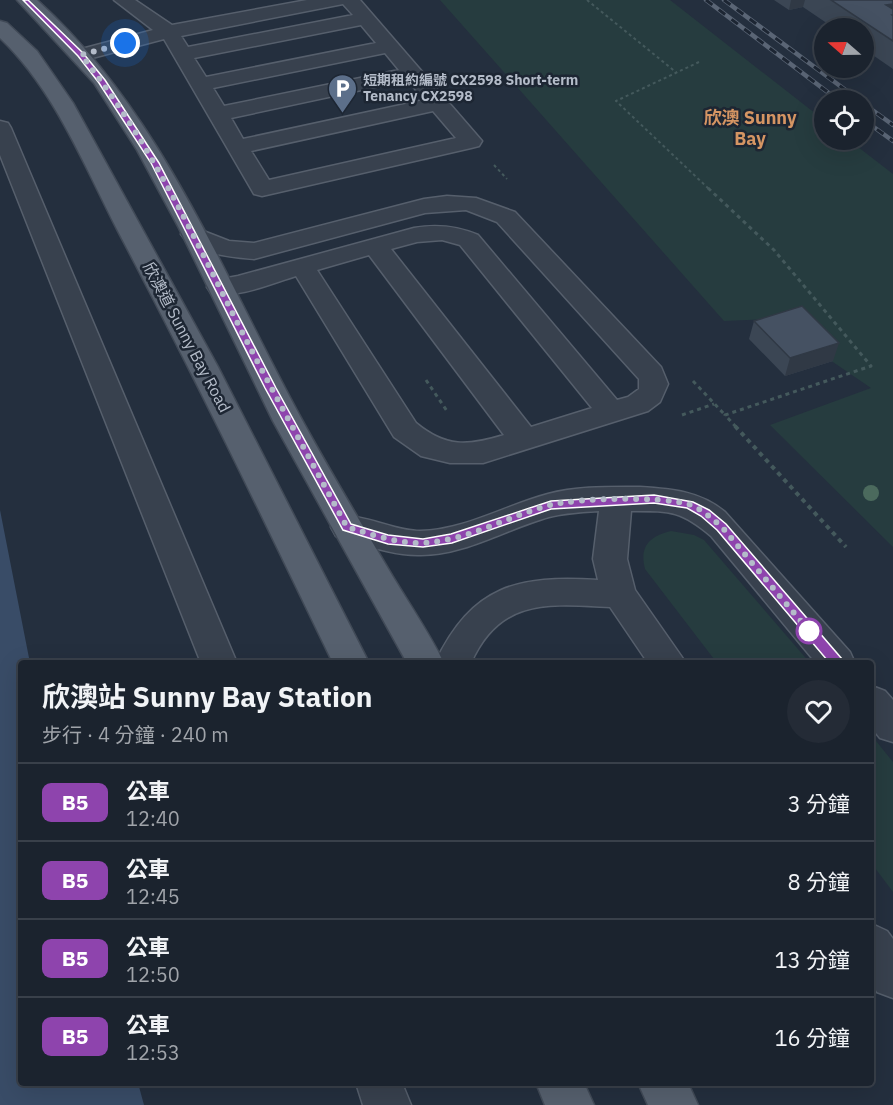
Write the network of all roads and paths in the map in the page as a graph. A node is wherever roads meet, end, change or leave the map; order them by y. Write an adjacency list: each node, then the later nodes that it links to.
1 (26, 0): 11 (main road)
2 (123, 0): 8 (lane)
3 (337, 0): 8 (lane)
4 (350, 0): 6 (lane)
5 (587, 0): 15 (path)
6 (366, 18): 9 (lane); 10 (lane)
7 (0, 27): 13 (main road, 欣澳道 Sunny Bay Road)
8 (169, 32): 10 (lane); 11 (lane)
9 (390, 46): 14 (lane); 16 (lane)
10 (182, 54): 16 (lane)
11 (81, 55): 13 (main road); 21 (main road)
12 (699, 62): 15 (path)
13 (38, 65): 32 (main road, 欣澳道 Sunny Bay Road)
14 (413, 73): 17 (lane); 18 (lane)
15 (677, 73): 29 (path)
16 (200, 84): 18 (lane)
17 (439, 103): 20 (lane); 20 (lane)
18 (218, 114): 20 (lane)
19 (0, 128): 31 (lane)
20 (237, 147)
21 (193, 234): 24 (main road); 25 (lane)
22 (375, 246): 23 (lane); 25 (lane); 26 (lane)
23 (302, 266): 24 (lane); 26 (lane)
24 (220, 287): 28 (main road)
25 (611, 412): 26 (lane)
26 (524, 439)
27 (616, 500): 28 (lane); 30 (lane); 36 (lane)
28 (347, 527): 33 (main road)
29 (846, 547)
30 (619, 594): 34 (lane); 35 (lane)
31 (218, 660)
32 (350, 660)
33 (424, 660)
34 (454, 660)
35 (666, 660)
36 (834, 660)
37 (874, 704): 38 (lane)
38 (893, 726)
39 (874, 949): 40 (lane)
40 (893, 976)
41 (380, 1086): 44 (lane)
42 (560, 1086): 45 (main road)
43 (663, 1086): 46 (main road)
44 (387, 1105)
45 (570, 1105)
46 (674, 1105)

